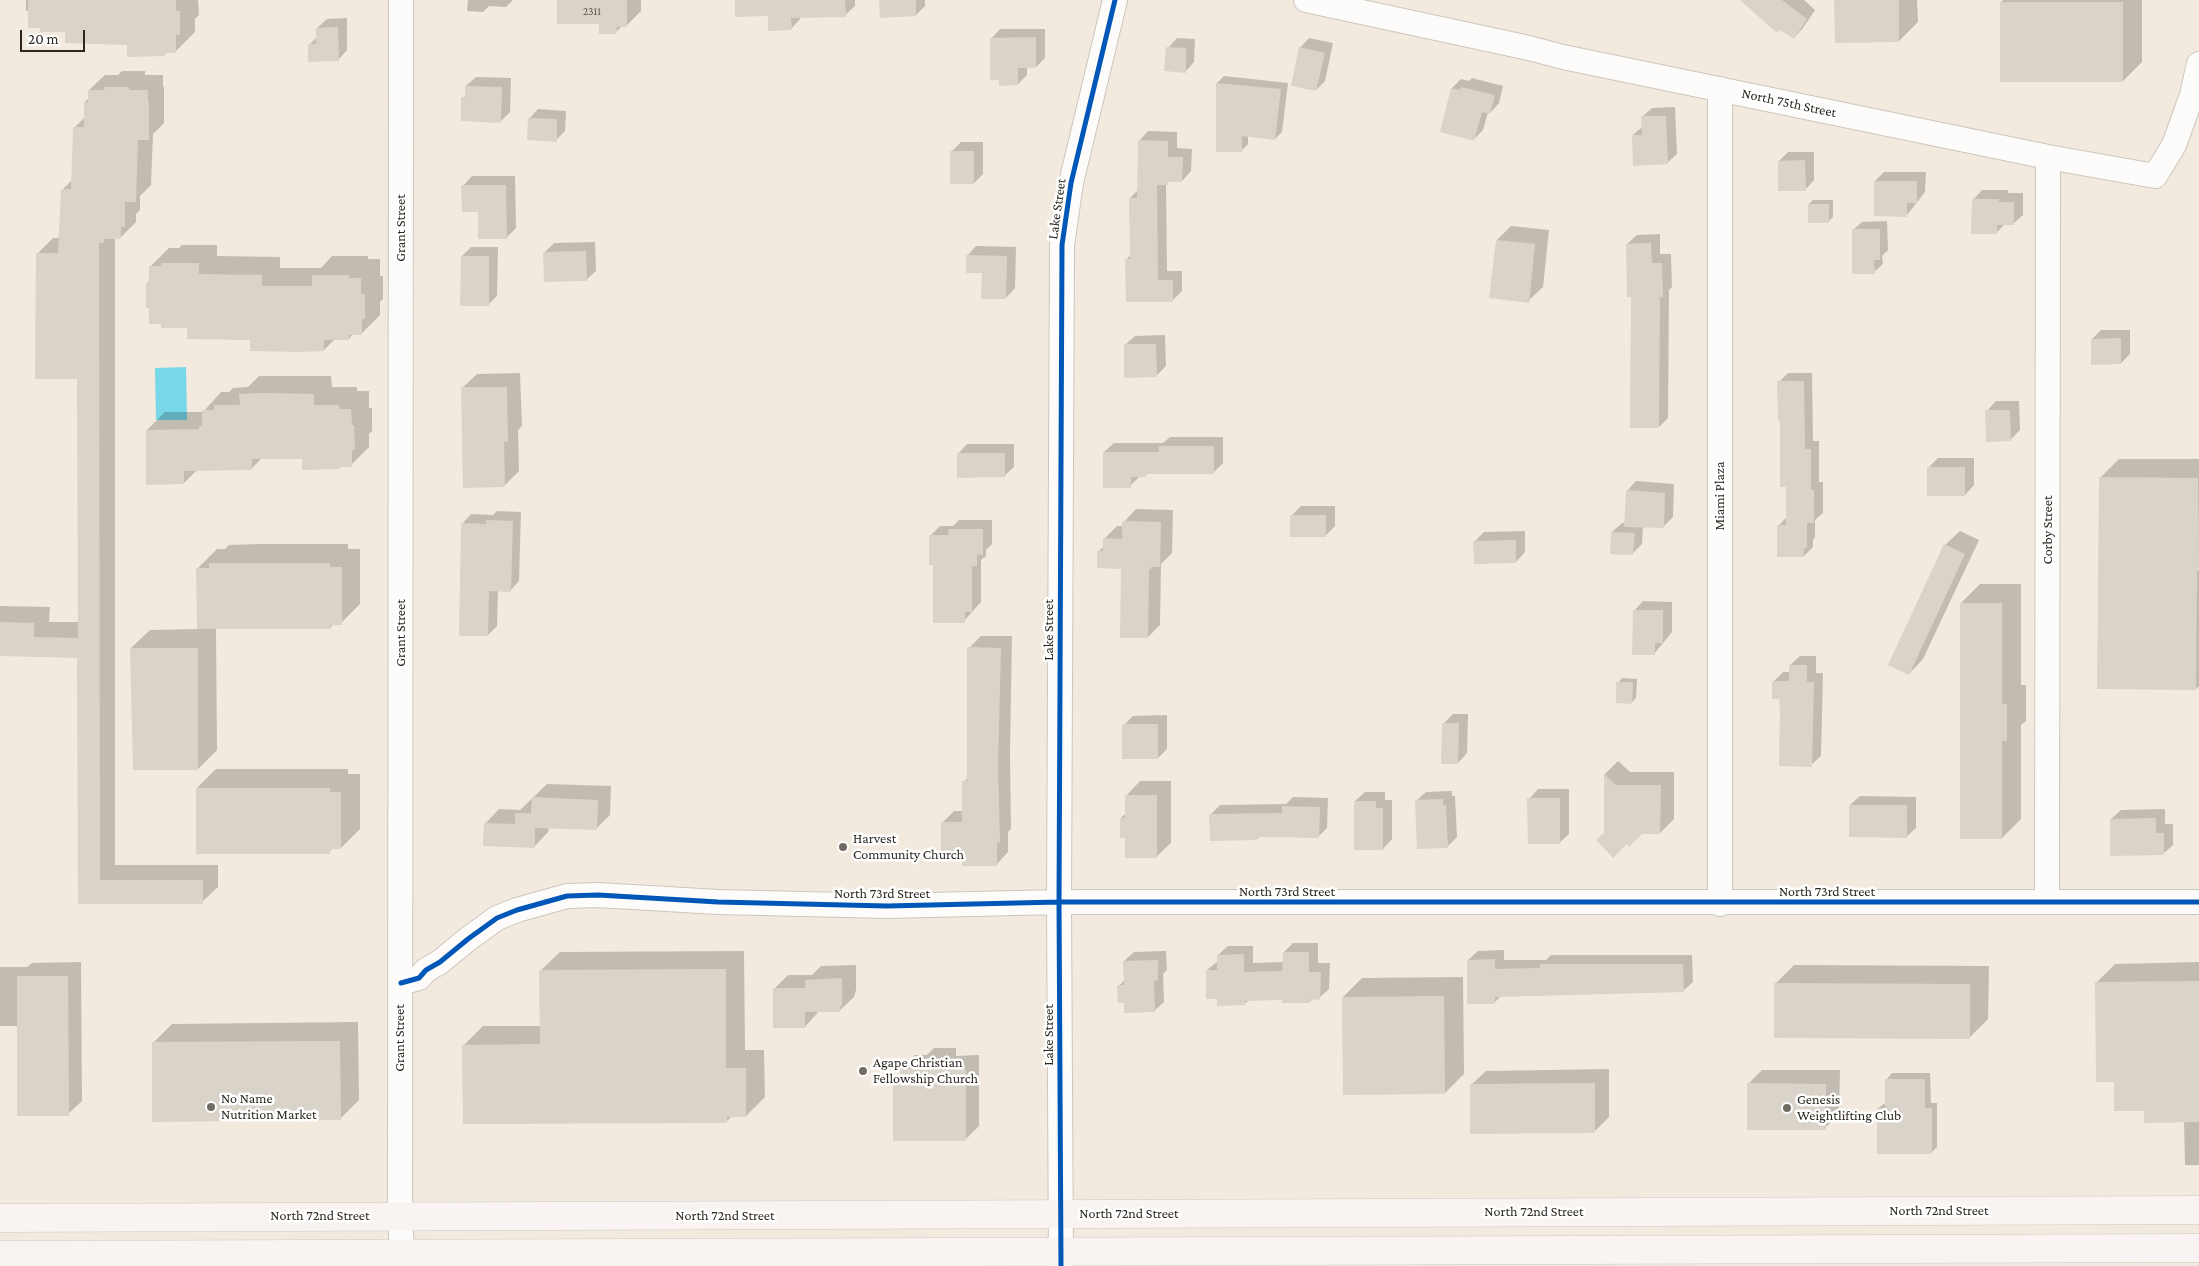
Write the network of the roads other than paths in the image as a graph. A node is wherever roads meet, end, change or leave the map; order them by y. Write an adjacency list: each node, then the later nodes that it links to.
1 (401, 0): 11 (street, Grant Street)
2 (1115, 0): 7 (street, Lake Street)
3 (1306, 0): 5 (street, North 75th Street)
4 (2199, 64): 6 (street, North 75th Street)
5 (1720, 89): 6 (street, North 75th Street); 10 (street, Miami Plaza)
6 (2048, 158): 8 (street, Corby Street)
7 (1059, 902): 10 (street, North 73rd Street); 11 (street, North 73rd Street); 13 (street, Lake Street)
8 (2047, 902): 9 (street, North 73rd Street); 10 (street, North 73rd Street)
9 (2199, 902)
10 (1720, 904)
11 (400, 982): 14 (street, Grant Street)
12 (2199, 1210): 13 (main road, North 72nd Street)
13 (1061, 1215): 14 (main road, North 72nd Street); 19 (street, Lake Street)
14 (400, 1216): 15 (main road, North 72nd Street); 21 (street, Grant Street)
15 (0, 1218)
16 (2199, 1248): 18 (main road)
17 (0, 1255): 21 (main road)
18 (1931, 1257): 20 (main road)
19 (1061, 1258): 20 (main road); 21 (main road)
20 (1496, 1258)
21 (403, 1260)

